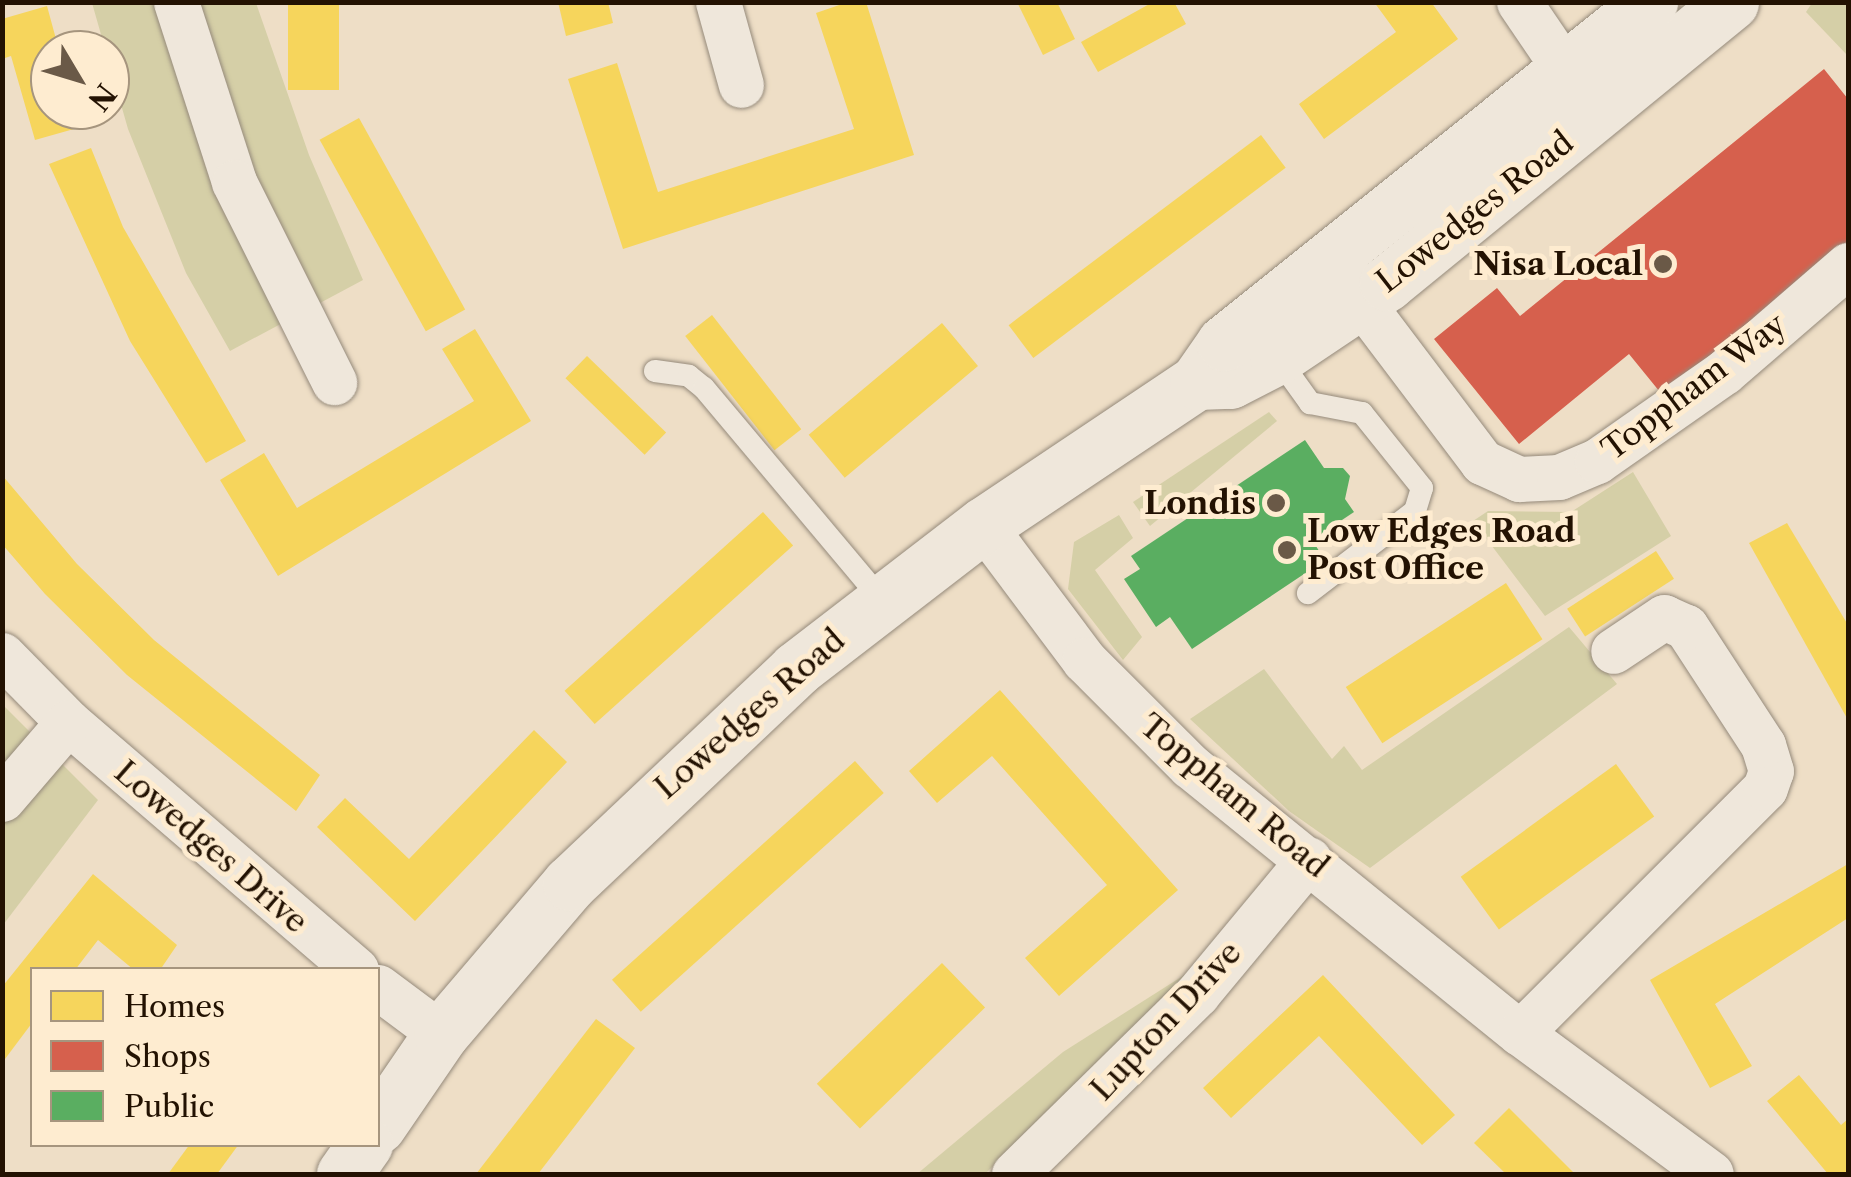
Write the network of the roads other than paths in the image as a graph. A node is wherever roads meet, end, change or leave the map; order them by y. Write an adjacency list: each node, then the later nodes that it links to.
1 (176, 2): 12 (street)
2 (718, 2): 6 (street)
3 (1519, 2): 7 (street)
4 (1650, 2): 7 (street, Lowedges Road)
5 (1731, 2): 7 (street, Lowedges Road)
6 (740, 85)
7 (1582, 95): 9 (street, Lowedges Road)
8 (1848, 265): 9 (street, Toppham Way)
9 (1346, 280): 10 (street, Lowedges Road); 13 (street, Lowedges Road)
10 (1277, 357): 13 (street, Lowedges Road); 15 (lane)
11 (655, 370): 16 (lane)
12 (334, 382)
13 (1197, 382): 14 (street, Lowedges Road)
14 (983, 525): 16 (street, Lowedges Road); 21 (street, Toppham Road)
15 (1308, 593)
16 (882, 600): 25 (street, Lowedges Road)
17 (1613, 652): 24 (street)
18 (2, 655): 19 (street, Lowedges Drive)
19 (68, 722): 20 (street); 22 (street, Lowedges Drive)
20 (2, 799)
21 (1309, 860): 24 (street, Toppham Road); 28 (street, Lupton Drive)
22 (353, 967)
23 (380, 988): 25 (street)
24 (1520, 1033): 30 (street, Toppham Road)
25 (441, 1034): 26 (street, Lowedges Road)
26 (380, 1123)
27 (363, 1147): 29 (street)
28 (1019, 1173)
29 (344, 1174)
30 (1711, 1174)

